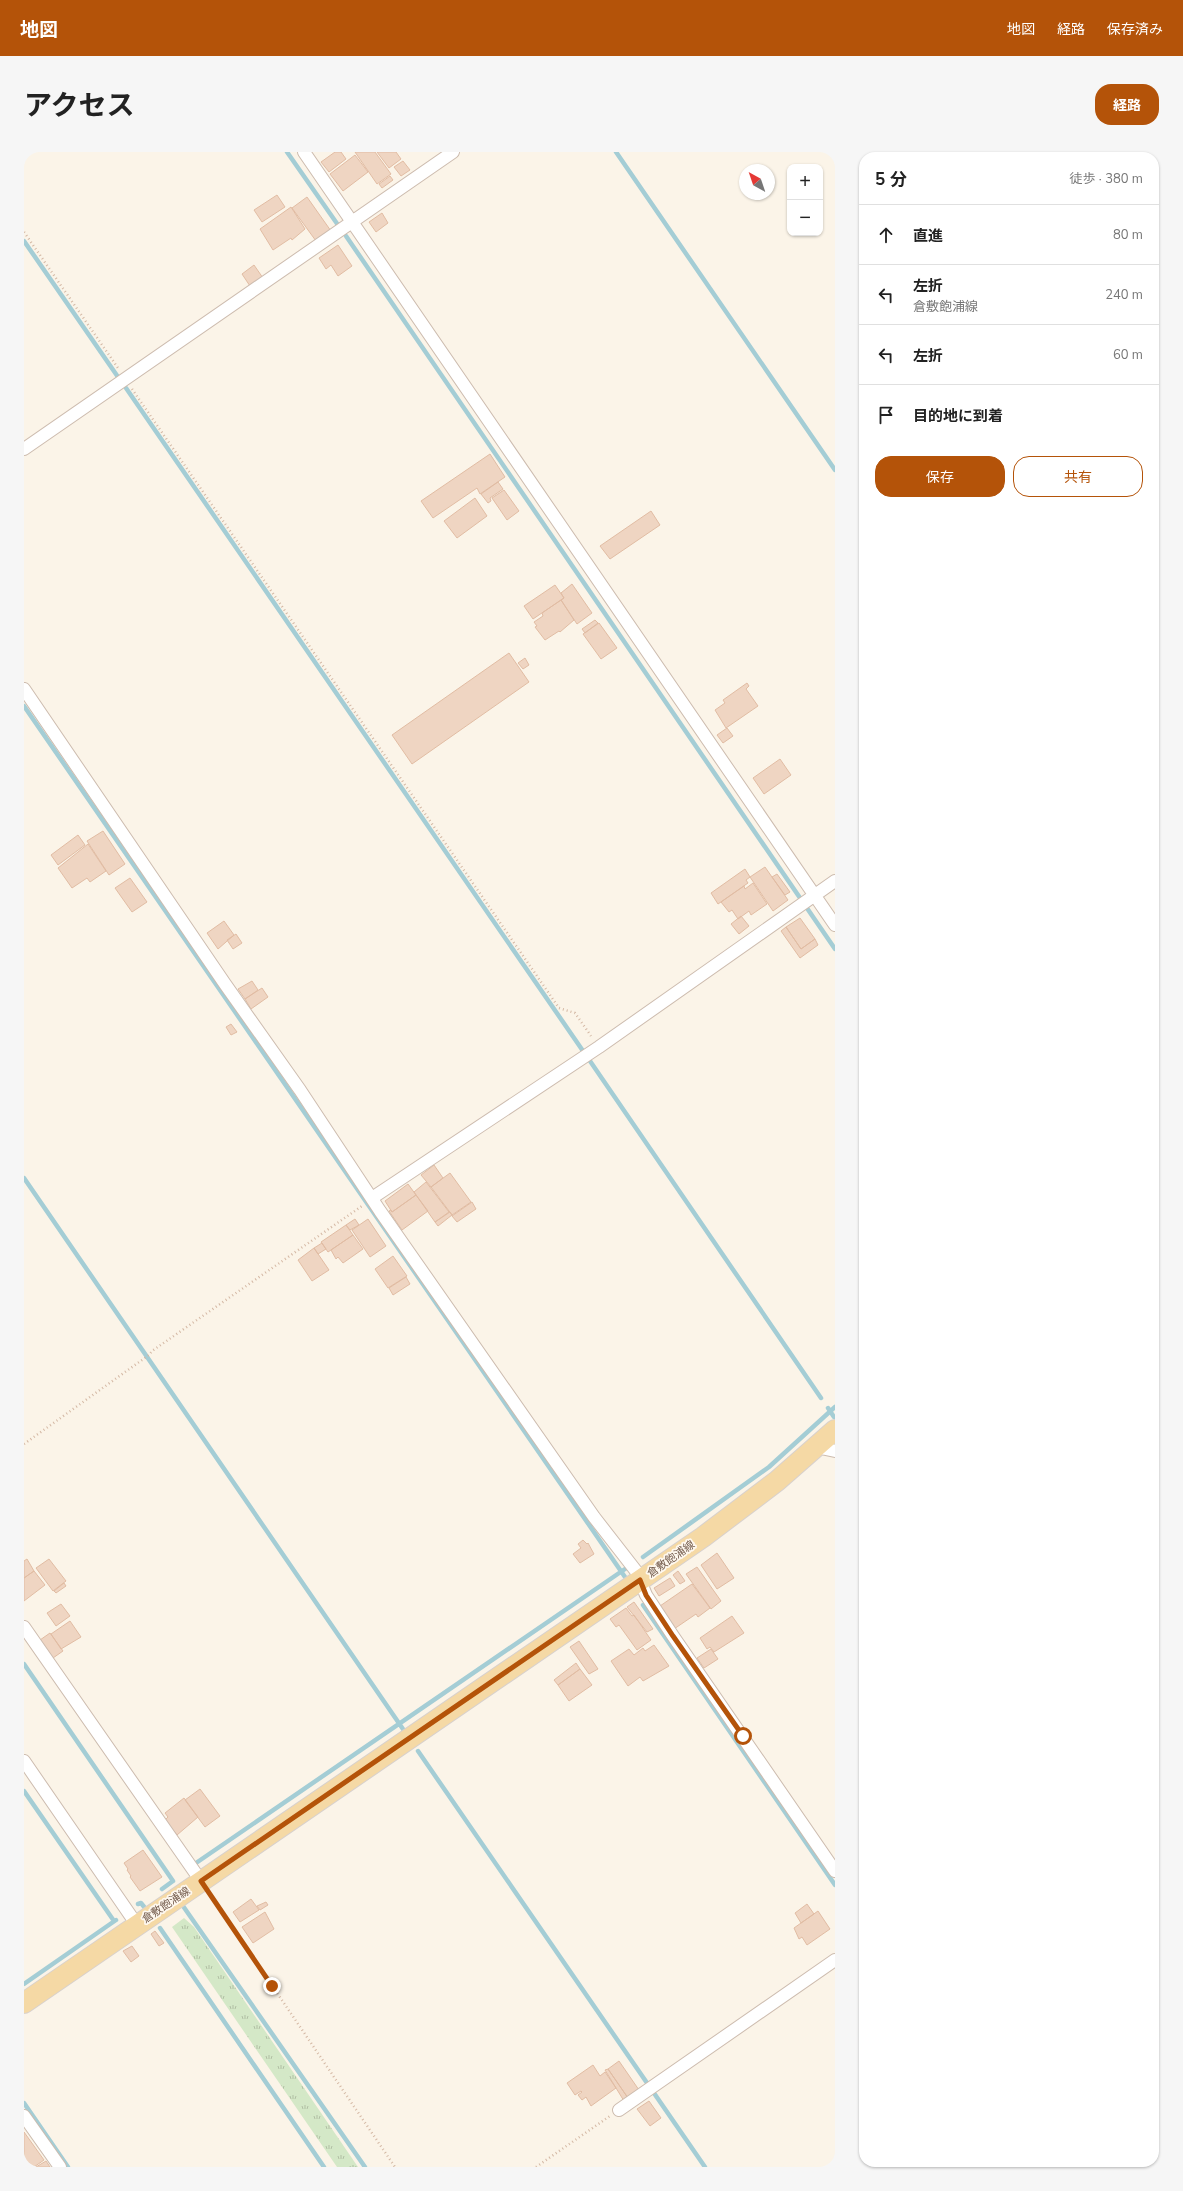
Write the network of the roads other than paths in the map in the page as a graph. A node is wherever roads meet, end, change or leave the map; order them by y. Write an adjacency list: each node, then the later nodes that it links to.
1 (304, 152): 3 (street)
2 (453, 152): 3 (street)
3 (352, 222): 4 (street); 7 (street)
4 (24, 449)
5 (24, 689): 9 (street)
6 (835, 881): 7 (street)
7 (807, 901): 8 (street); 9 (street)
8 (835, 925)
9 (368, 1201): 12 (street)
10 (835, 1430): 11 (main road, 倉敷飽浦線)
11 (826, 1449): 12 (main road, 倉敷飽浦線)
12 (640, 1580): 15 (street); 16 (main road, 倉敷飽浦線)
13 (24, 1627): 16 (street)
14 (24, 1761): 17 (street)
15 (835, 1871)
16 (201, 1881): 17 (main road, 倉敷飽浦線)
17 (137, 1925): 19 (main road, 倉敷飽浦線)
18 (835, 1960): 20 (street)
19 (24, 2003)
20 (619, 2110)
21 (24, 2116): 22 (street)
22 (60, 2167)

